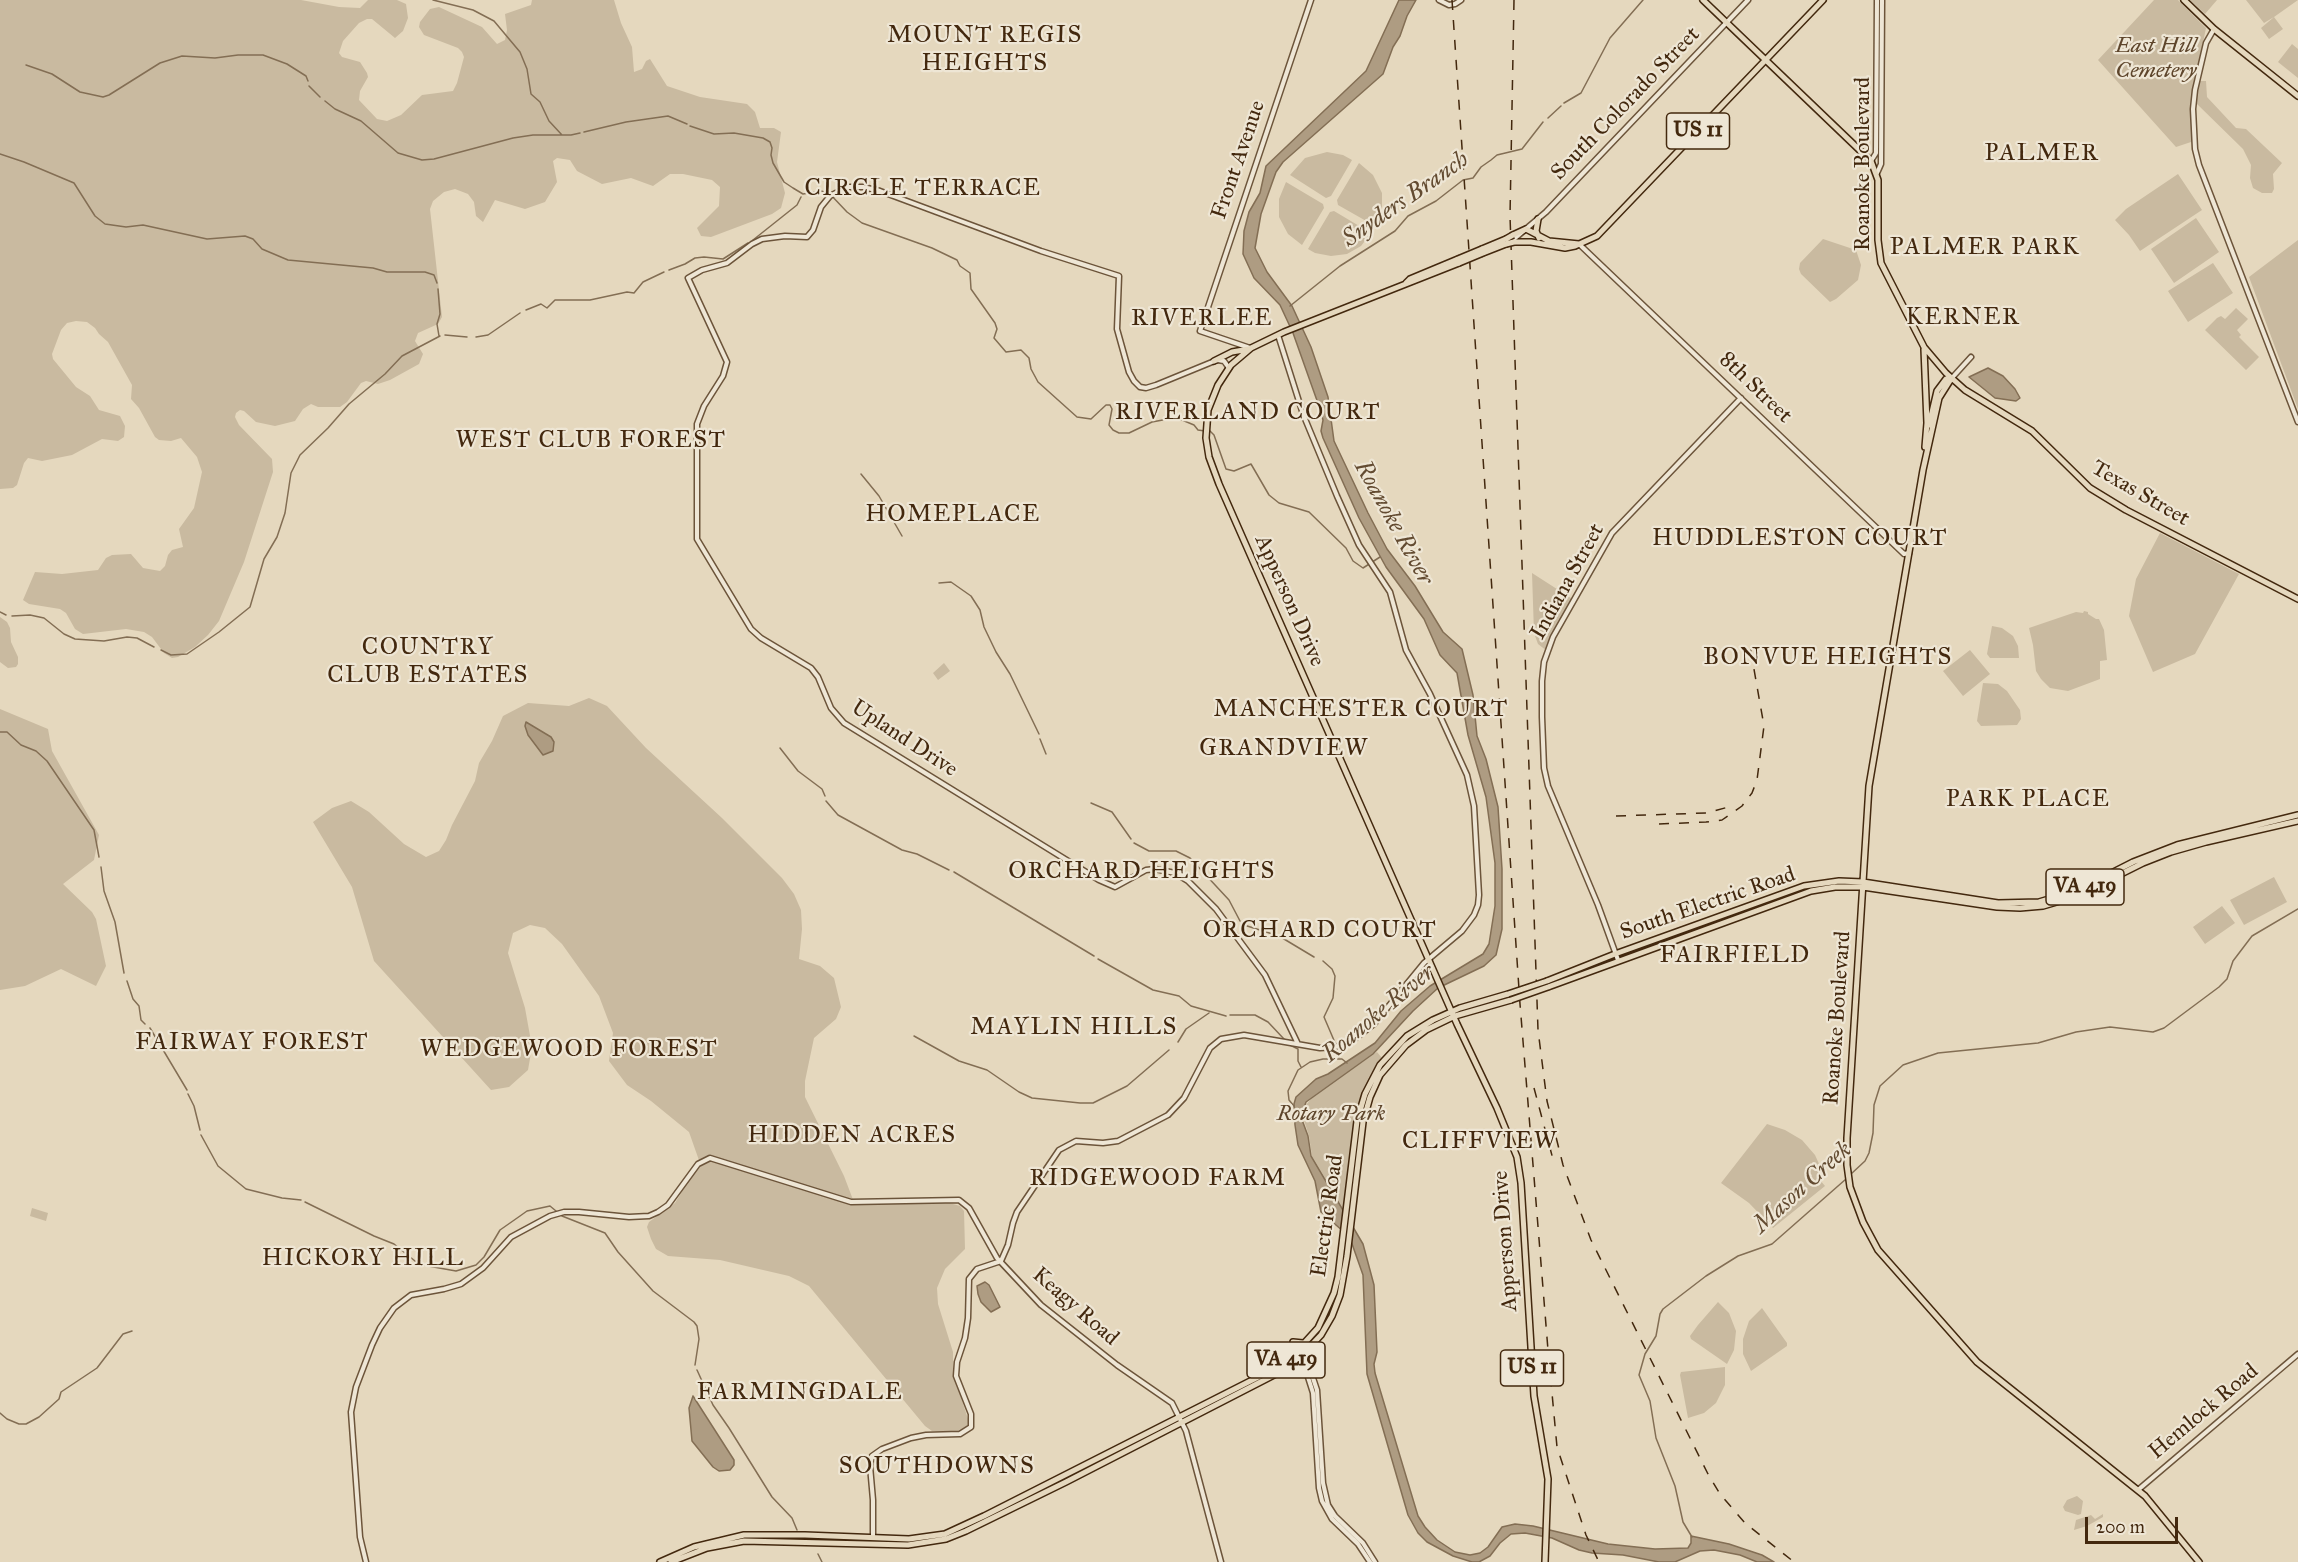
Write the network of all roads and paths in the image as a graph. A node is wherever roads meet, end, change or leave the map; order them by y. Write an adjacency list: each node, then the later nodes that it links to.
1 (1311, 0): 23 (street, Front Avenue)
2 (1439, 0): 3 (street)
3 (1461, 0)
4 (1703, 0): 10 (main road)
5 (1748, 0): 10 (street, South Colorado Street)
6 (1823, 0): 12 (main road, US 11)
7 (1877, 0): 14 (street, Roanoke Boulevard)
8 (1882, 0): 15 (street, Roanoke Boulevard)
9 (2184, 0): 11 (main road)
10 (1726, 23): 12 (main road); 16 (street, South Colorado Street)
11 (2214, 29): 13 (main road); 29 (street)
12 (1766, 60): 14 (main road); 20 (main road, US 11)
13 (2298, 96)
14 (1870, 161): 15 (main road)
15 (1877, 173): 22 (main road, Roanoke Boulevard)
16 (1538, 219): 17 (street, South Colorado Street); 18 (main road)
17 (1526, 229): 18 (main road); 19 (main road, South Colorado Street / US 11)
18 (1539, 238): 20 (main road)
19 (1514, 239): 20 (main road, US 11); 21 (main road, US 11, bridge)
20 (1579, 244): 28 (street, 8th Street)
21 (1281, 333): 23 (main road, US 11); 38 (street)
22 (1924, 347): 27 (main road, Roanoke Boulevard); 30 (main road)
23 (1251, 348): 25 (main road); 26 (main road, Apperson Drive / US 11)
24 (1971, 357): 27 (street)
25 (1214, 361): 26 (street); 40 (street, Upland Drive)
26 (1229, 368): 38 (main road, Apperson Drive / US 11)
27 (1951, 379): 30 (main road); 31 (main road, Roanoke Boulevard); 33 (main road, Texas Street)
28 (1741, 398): 32 (street, 8th Street); 37 (street, Indiana Street)
29 (2298, 422)
30 (1927, 433): 31 (main road)
31 (1924, 463): 32 (main road, Roanoke Boulevard)
32 (1909, 554): 36 (main road, Roanoke Boulevard)
33 (2298, 599)
34 (2298, 815): 36 (main road, South Electric Road / VA 419)
35 (2298, 820): 36 (main road, South Electric Road / VA 419)
36 (1863, 884): 37 (main road, South Electric Road / VA 419); 50 (main road, Roanoke Boulevard)
37 (1617, 957): 39 (main road, Electric Road / VA 419, bridge)
38 (1429, 959): 39 (main road, Apperson Drive / US 11); 40 (street)
39 (1453, 1013): 41 (main road, Electric Road / VA 419); 58 (main road, Apperson Drive / US 11)
40 (1298, 1044): 42 (street)
41 (1344, 1256): 44 (main road, Electric Road / VA 419); 45 (main road, Electric Road / VA 419)
42 (1001, 1261): 47 (street, Keagy Road); 51 (street); 52 (street, Keagy Road)
43 (1293, 1342): 44 (main road)
44 (1305, 1343): 45 (main road, Electric Road / VA 419)
45 (1298, 1354): 47 (main road, Electric Road / VA 419); 48 (main road, Electric Road / VA 419); 49 (street)
46 (2298, 1354): 50 (street, Hemlock Road)
47 (1179, 1416): 48 (street, Keagy Road); 51 (main road, VA 419)
48 (1182, 1422): 54 (main road, VA 419); 55 (street, Keagy Road)
49 (1318, 1430): 56 (street); 57 (street)
50 (2138, 1490): 59 (main road, Roanoke Boulevard)
51 (873, 1538): 53 (main road, VA 419)
52 (366, 1562)
53 (660, 1562)
54 (671, 1562)
55 (1221, 1562)
56 (1370, 1562)
57 (1375, 1562)
58 (1545, 1562)
59 (2199, 1562)

